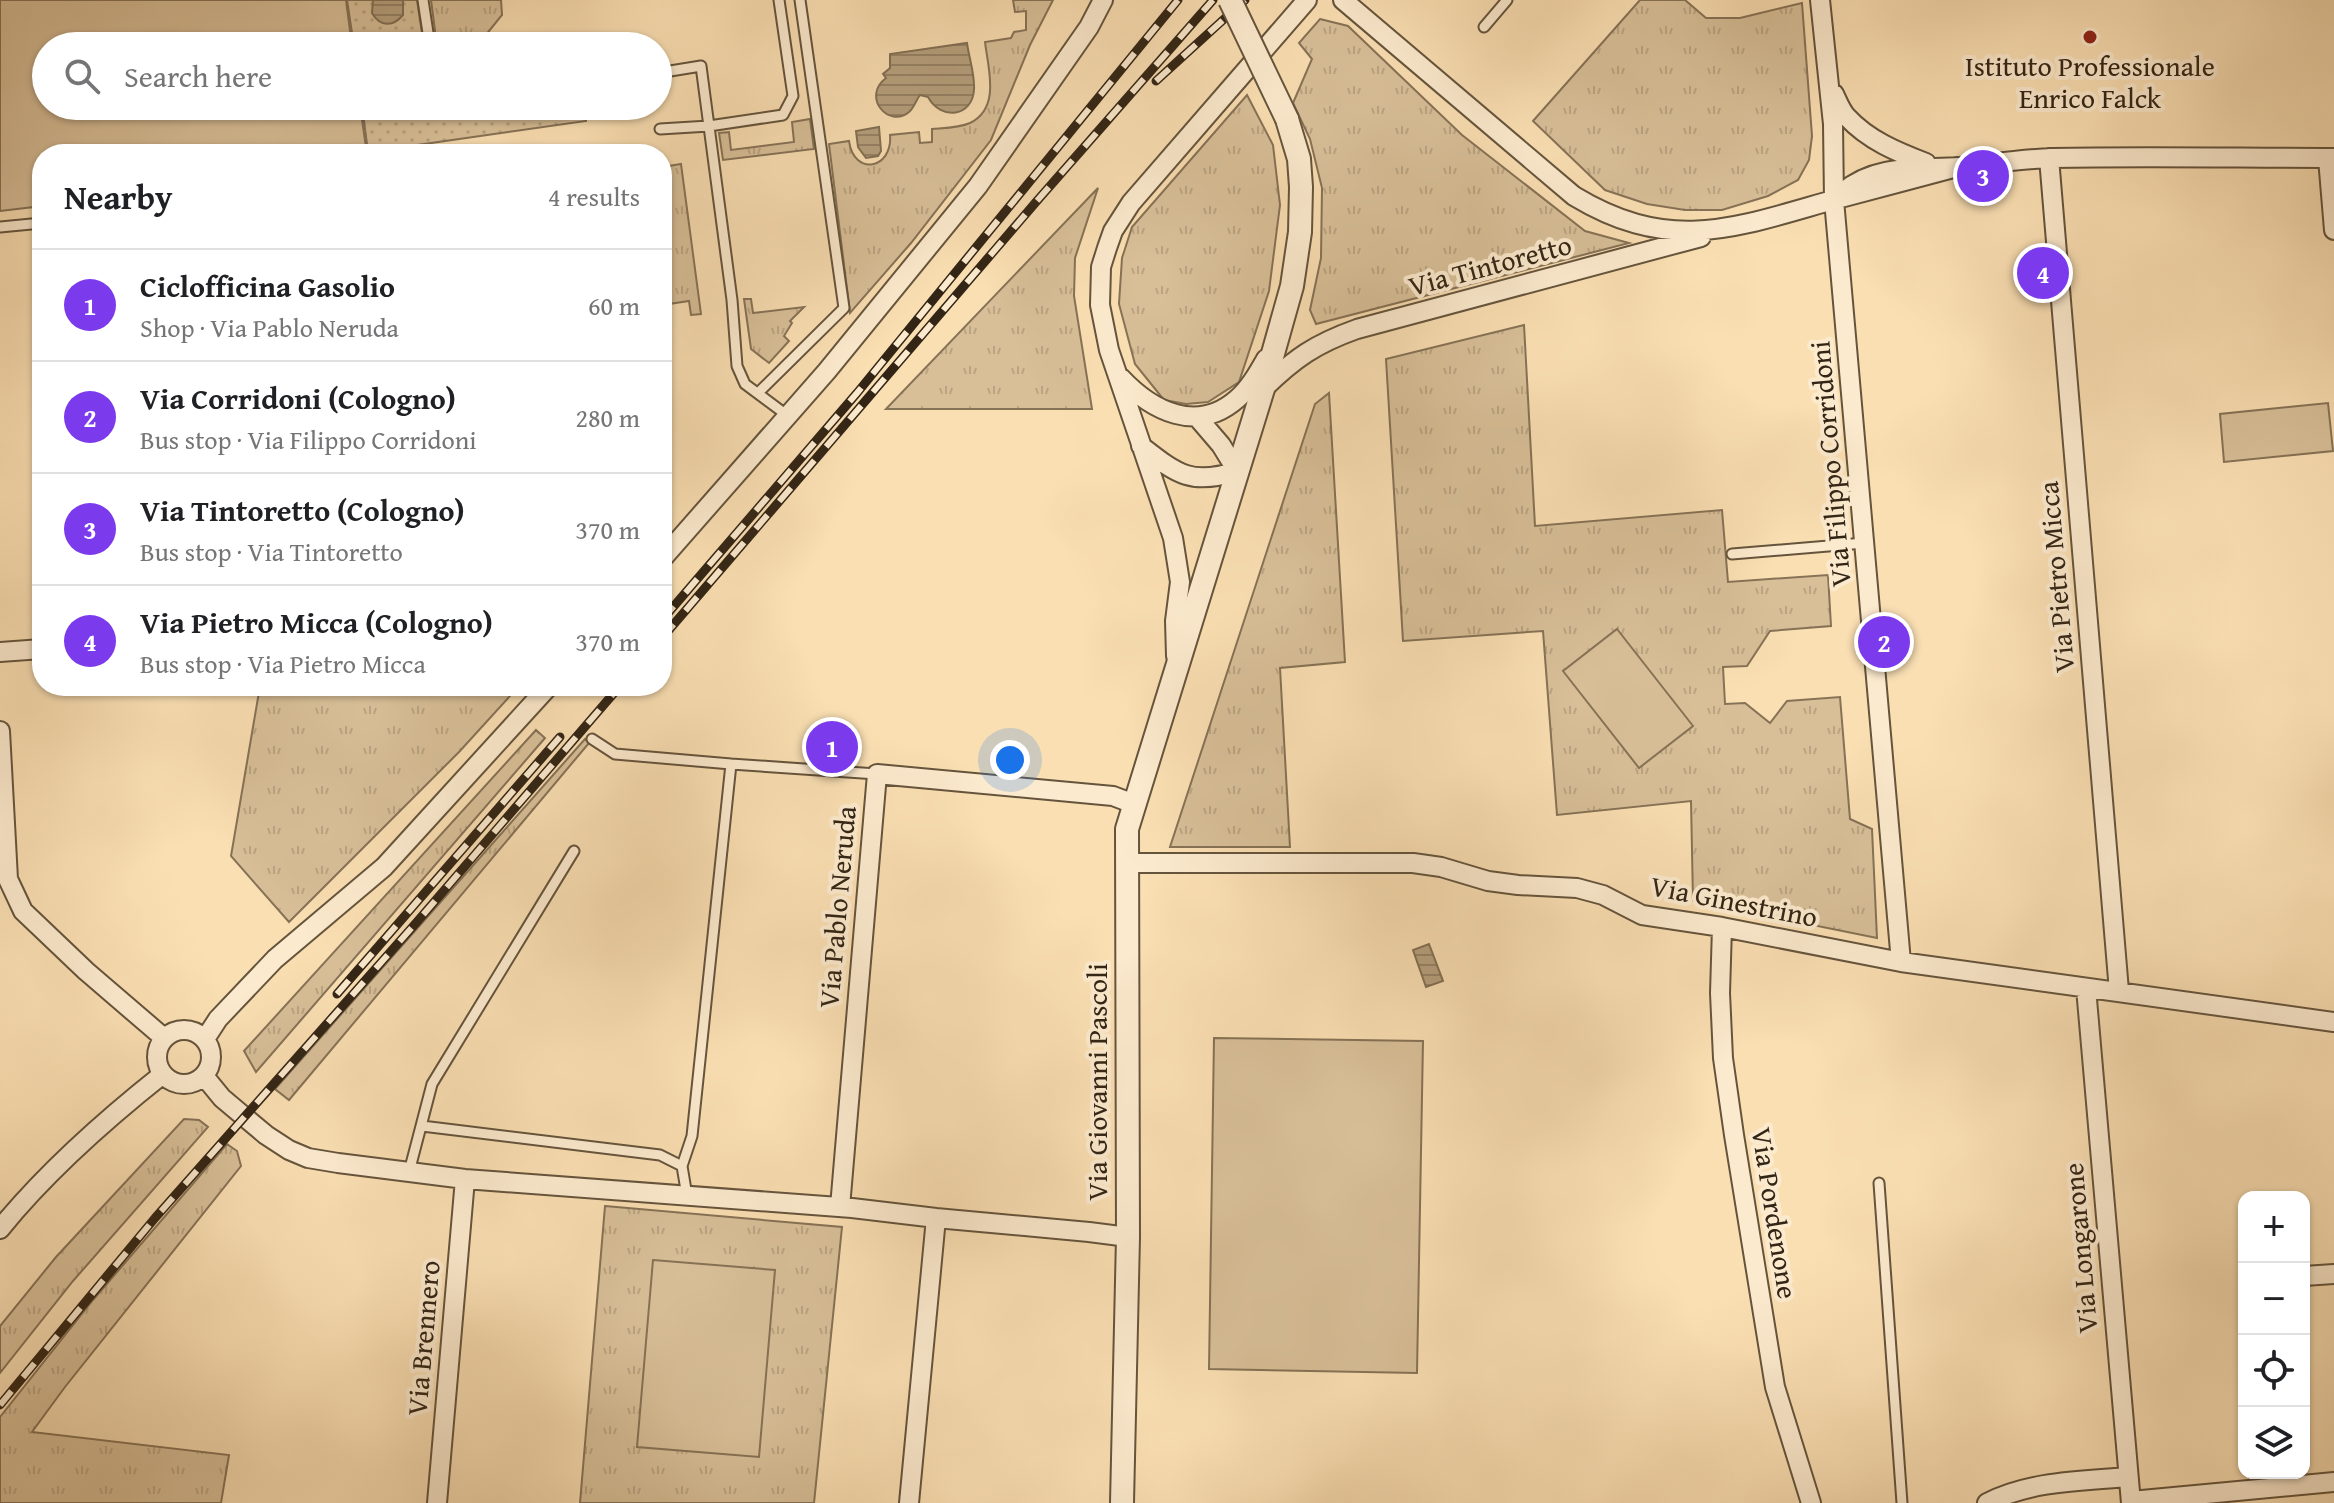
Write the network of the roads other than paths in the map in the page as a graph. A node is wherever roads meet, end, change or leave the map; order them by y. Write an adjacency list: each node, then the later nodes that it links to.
1 (423, 0): 13 (lane)
2 (779, 0): 16 (lane)
3 (800, 0): 30 (lane)
4 (1103, 0): 11 (street)
5 (1118, 0): 11 (street)
6 (1230, 0): 27 (street, Via Giovanni Pascoli, bridge)
7 (1307, 0): 28 (street, Via Giovanni Pascoli)
8 (1343, 0): 24 (street, Via Tintoretto)
9 (1507, 0): 12 (lane)
10 (1820, 0): 15 (street, Via Filippo Corridoni)
11 (1089, 27): 31 (street)
12 (1484, 27)
13 (428, 32)
14 (672, 71): 16 (lane)
15 (1830, 86): 20 (street, Via Tintoretto); 22 (street, Via Filippo Corridoni)
16 (709, 126): 17 (lane); 30 (lane)
17 (660, 129)
18 (2049, 158): 19 (street, Via Tintoretto); 21 (street, Via Tintoretto); 53 (street, Via Pietro Micca)
19 (2331, 158): 26 (street)
20 (1936, 167): 21 (street, Via Tintoretto); 22 (street, Via Tintoretto)
21 (1957, 167): 22 (street, Via Tintoretto)
22 (1834, 200): 24 (street, Via Tintoretto); 35 (street, Via Filippo Corridoni)
23 (32, 224): 25 (lane)
24 (1747, 225): 29 (street, Via Tintoretto)
25 (0, 227)
26 (2334, 230)
27 (1276, 343): 29 (street, Via Giovanni Pascoli); 32 (street)
28 (1116, 372): 32 (street); 33 (street, Via Giovanni Pascoli)
29 (1263, 389): 34 (street, Via Giovanni Pascoli)
30 (758, 393): 31 (lane)
31 (788, 416): 36 (street)
32 (1197, 417): 34 (street)
33 (1140, 445): 34 (street); 40 (street, Via Giovanni Pascoli)
34 (1237, 471): 40 (street, Via Giovanni Pascoli)
35 (1865, 543): 37 (lane); 51 (street, Via Filippo Corridoni)
36 (672, 548)
37 (1732, 554)
38 (32, 650): 39 (street)
39 (0, 652)
40 (1177, 668): 46 (street, Via Giovanni Pascoli)
41 (540, 696): 56 (street)
42 (0, 731): 49 (street)
43 (592, 739): 44 (lane)
44 (731, 764): 45 (lane); 60 (lane)
45 (877, 774): 46 (street, Via Pablo Neruda); 65 (street, Via Pablo Neruda)
46 (1134, 804): 48 (street, Via Giovanni Pascoli)
47 (574, 851): 59 (lane)
48 (1126, 863): 50 (street, Via Ginestrino); 68 (street, Via Giovanni Pascoli)
49 (4, 879): 55 (street)
50 (1722, 927): 51 (street, Via Ginestrino); 77 (street, Via Pordenone)
51 (1901, 962): 52 (street, Via Ginestrino)
52 (2086, 988): 53 (street, Via Ginestrino); 71 (street, Via Longarone)
53 (2119, 991): 54 (street, Via Ginestrino)
54 (2334, 1022)
55 (164, 1038): 56 (street); 57 (street)
56 (205, 1039): 58 (street)
57 (163, 1074): 58 (street); 67 (street)
58 (204, 1076): 61 (street)
59 (422, 1126): 60 (lane); 61 (lane)
60 (682, 1166): 64 (lane)
61 (409, 1172): 62 (street)
62 (465, 1179): 64 (street); 74 (street, Via Brennero)
63 (1879, 1183): 78 (lane)
64 (687, 1196): 65 (street)
65 (840, 1207): 66 (street)
66 (936, 1218): 68 (street); 75 (street)
67 (0, 1229)
68 (1128, 1237): 76 (street, Via Giovanni Pascoli)
69 (2334, 1274): 70 (street)
70 (2310, 1276)
71 (2128, 1477): 73 (street, Via Longarone); 79 (street)
72 (2334, 1482): 73 (street)
73 (2131, 1502)
74 (437, 1503)
75 (909, 1503)
76 (1122, 1503)
77 (1811, 1503)
78 (1902, 1503)
79 (1987, 1503)

